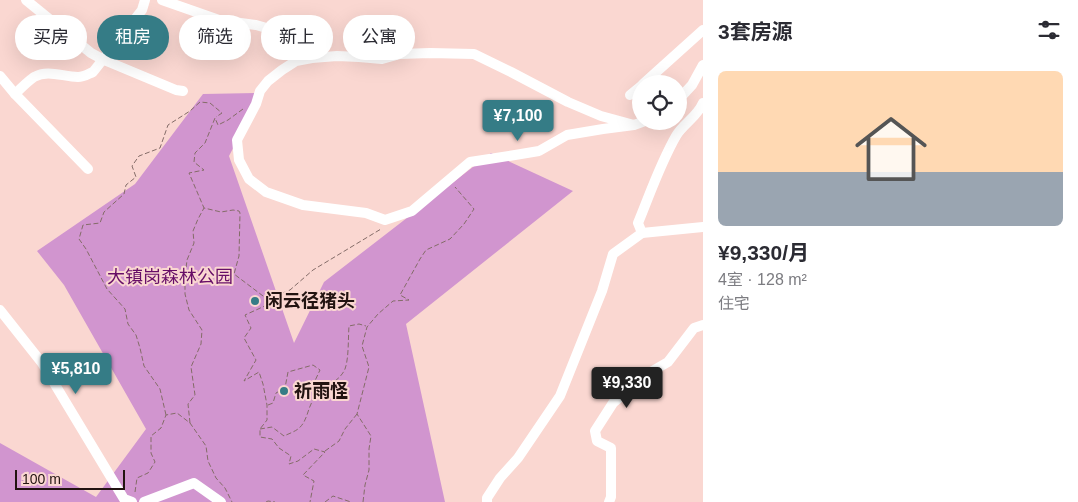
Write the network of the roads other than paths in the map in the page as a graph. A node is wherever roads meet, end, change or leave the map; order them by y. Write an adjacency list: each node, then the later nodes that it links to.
1 (26, 0): 7 (street)
2 (145, 0): 4 (street)
3 (162, 0): 5 (street)
4 (138, 15)
5 (261, 26)
6 (703, 30): 10 (street)
7 (97, 56)
8 (104, 60): 12 (street); 14 (street)
9 (703, 65): 13 (street)
10 (653, 75)
11 (0, 76): 14 (street)
12 (183, 91)
13 (687, 91)
14 (15, 94): 17 (street)
15 (703, 103): 19 (street)
16 (634, 125): 16 (street)
17 (88, 169)
18 (703, 228): 19 (street)
19 (642, 233): 25 (street)
20 (0, 310): 22 (street)
21 (703, 324): 26 (street)
22 (130, 501)
23 (144, 502): 24 (street)
24 (221, 502)
25 (487, 502)
26 (609, 502)

